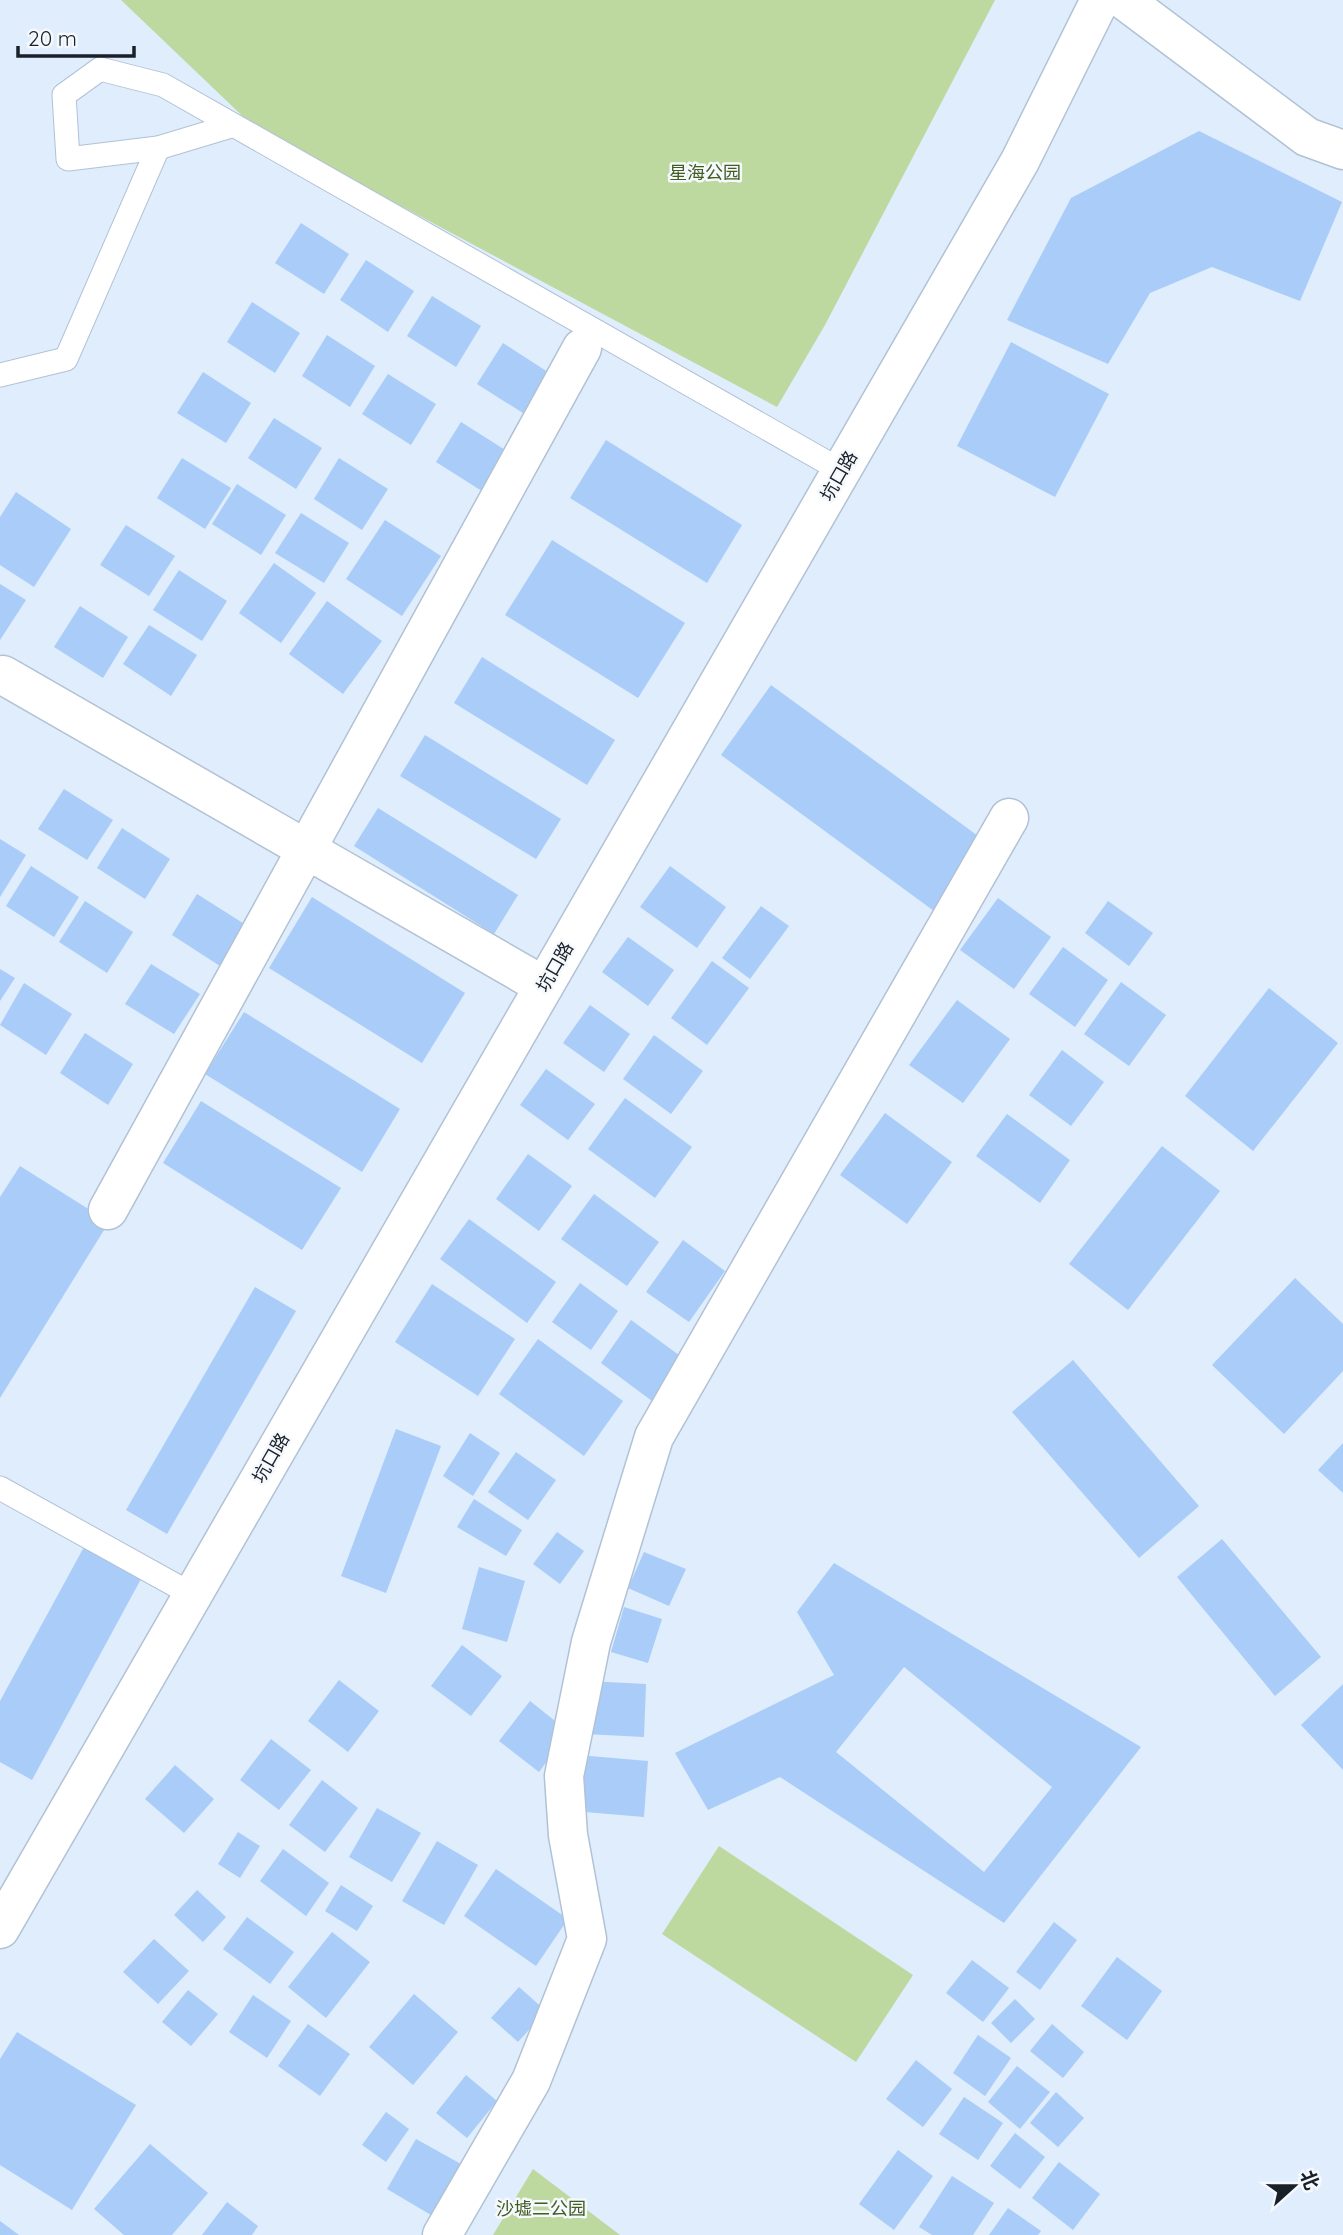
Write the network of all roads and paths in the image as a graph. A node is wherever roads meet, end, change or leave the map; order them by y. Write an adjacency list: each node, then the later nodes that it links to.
1 (1100, 0): 8 (street, 坑口路)
2 (1124, 0): 5 (street)
3 (231, 127): 4 (lane); 4 (lane); 8 (lane)
4 (158, 148): 7 (lane)
5 (1343, 150)
6 (582, 348): 11 (street)
7 (0, 375)
8 (842, 471): 12 (street, 坑口路)
9 (3, 675): 11 (street)
10 (1009, 818): 17 (street)
11 (306, 849): 12 (street); 13 (street)
12 (544, 986): 15 (street, 坑口路)
13 (108, 1210)
14 (0, 1488): 15 (lane)
15 (193, 1595): 16 (street, 坑口路)
16 (0, 1929)
17 (442, 2235)

